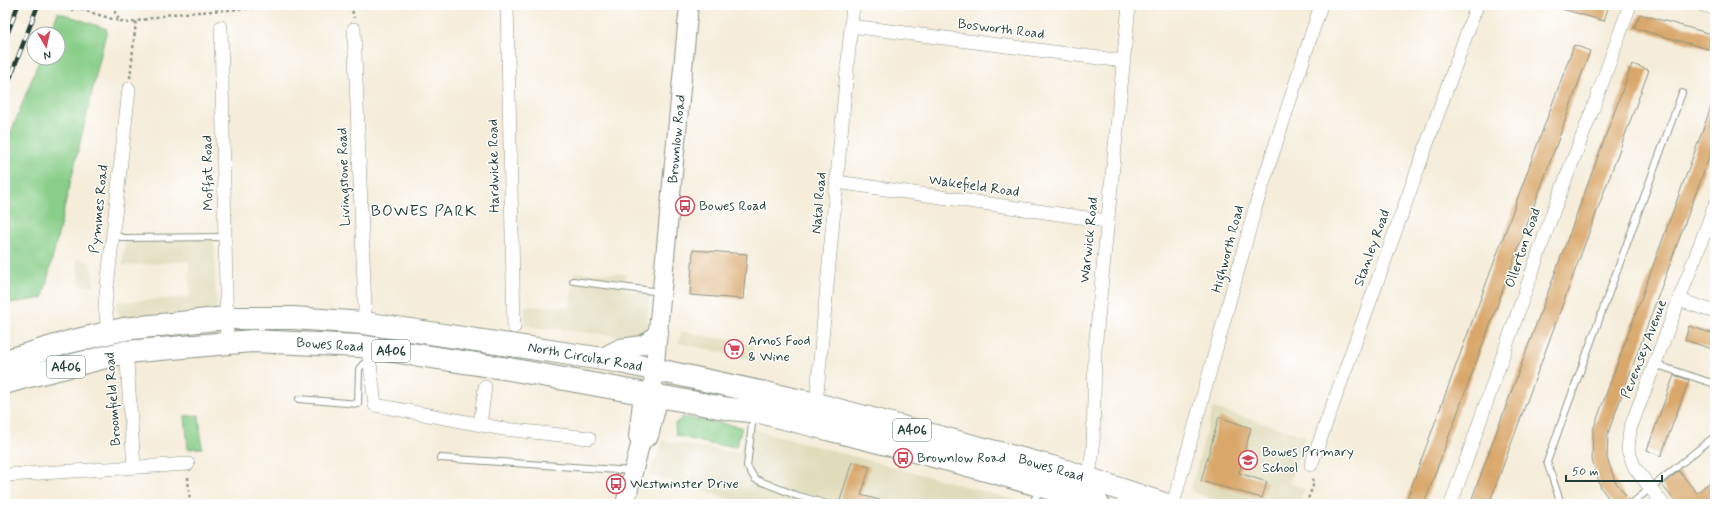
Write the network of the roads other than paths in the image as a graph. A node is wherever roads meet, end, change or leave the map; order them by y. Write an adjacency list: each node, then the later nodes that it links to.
1 (507, 5): 30 (street, Hardwicke Road)
2 (689, 5): 23 (main road, Brownlow Road)
3 (853, 5): 10 (street, Natal Road)
4 (1129, 5): 13 (street, Warwick Road)
5 (1321, 5): 62 (street, Highworth Road)
6 (1477, 5): 50 (street, Stanley Road)
7 (1630, 5): 63 (street, Ollerton Road)
8 (1703, 5): 9 (street)
9 (1715, 8)
10 (851, 26): 13 (street, Bosworth Road); 16 (street, Natal Road)
11 (221, 27): 21 (street, Moffat Road)
12 (354, 29): 27 (street, Livingstone Road)
13 (1123, 61): 18 (street, Warwick Road)
14 (129, 88): 19 (street, Pymmes Road)
15 (1682, 93): 64 (lane)
16 (837, 182): 18 (street, Wakefield Road); 43 (street, Natal Road)
17 (1715, 206): 20 (street, Pevensey Avenue)
18 (1107, 221): 54 (street, Warwick Road)
19 (112, 234): 21 (lane); 28 (street, Pymmes Road)
20 (1710, 235): 24 (street, Pevensey Avenue)
21 (225, 237): 26 (street, Moffat Road)
22 (573, 281): 23 (lane)
23 (663, 292): 29 (main road, Brownlow Road)
24 (1679, 300): 25 (street); 36 (street, Pevensey Avenue)
25 (1715, 312)
26 (226, 318): 27 (highway, Bowes Road / A406); 28 (highway, Bowes Road / A406); 31 (street, Moffat Road)
27 (364, 323): 30 (highway, Bowes Road / A406)
28 (116, 330): 32 (street, Broomfield Road); 35 (highway, Bowes Road / A406)
29 (659, 331): 34 (main road); 37 (main road, Brownlow Road)
30 (514, 336): 34 (highway, North Circular Road / A406)
31 (227, 343): 32 (highway, Bowes Road / A406); 33 (highway, Bowes Road / A406)
32 (126, 352): 38 (highway, Bowes Road / A406); 51 (street, Broomfield Road)
33 (368, 355): 41 (highway, Bowes Road / A406); 42 (lane); 45 (street)
34 (601, 358): 37 (highway, North Circular Road / A406)
35 (5, 361)
36 (1654, 364): 39 (lane); 55 (street, Pevensey Avenue)
37 (656, 369): 41 (main road, Brownlow Road); 43 (highway, Bowes Road / A406); 44 (main road, A406)
38 (5, 383)
39 (1715, 384)
40 (485, 387): 45 (street)
41 (652, 394): 44 (highway, Bowes Road / A406); 52 (main road, Brownlow Road)
42 (299, 399)
43 (816, 404): 54 (highway, Bowes Road / A406)
44 (760, 412): 56 (highway, Bowes Road / A406); 59 (lane)
45 (480, 425): 47 (street)
46 (1715, 436): 55 (lane)
47 (589, 438)
48 (440, 458): 52 (lane)
49 (188, 464): 51 (street)
50 (1311, 466)
51 (134, 467): 53 (street)
52 (633, 472): 60 (main road, Brownlow Road)
53 (8, 475)
54 (1089, 479): 57 (street, Warwick Road); 61 (highway, Bowes Road / A406)
55 (1650, 489): 58 (street, Pevensey Avenue); 65 (lane)
56 (1036, 495): 57 (highway, Bowes Road / A406)
57 (1092, 502)
58 (1658, 502)
59 (824, 503)
60 (625, 504)
61 (1164, 504)
62 (1173, 504)
63 (1451, 504)
64 (1561, 504)
65 (1631, 504)

